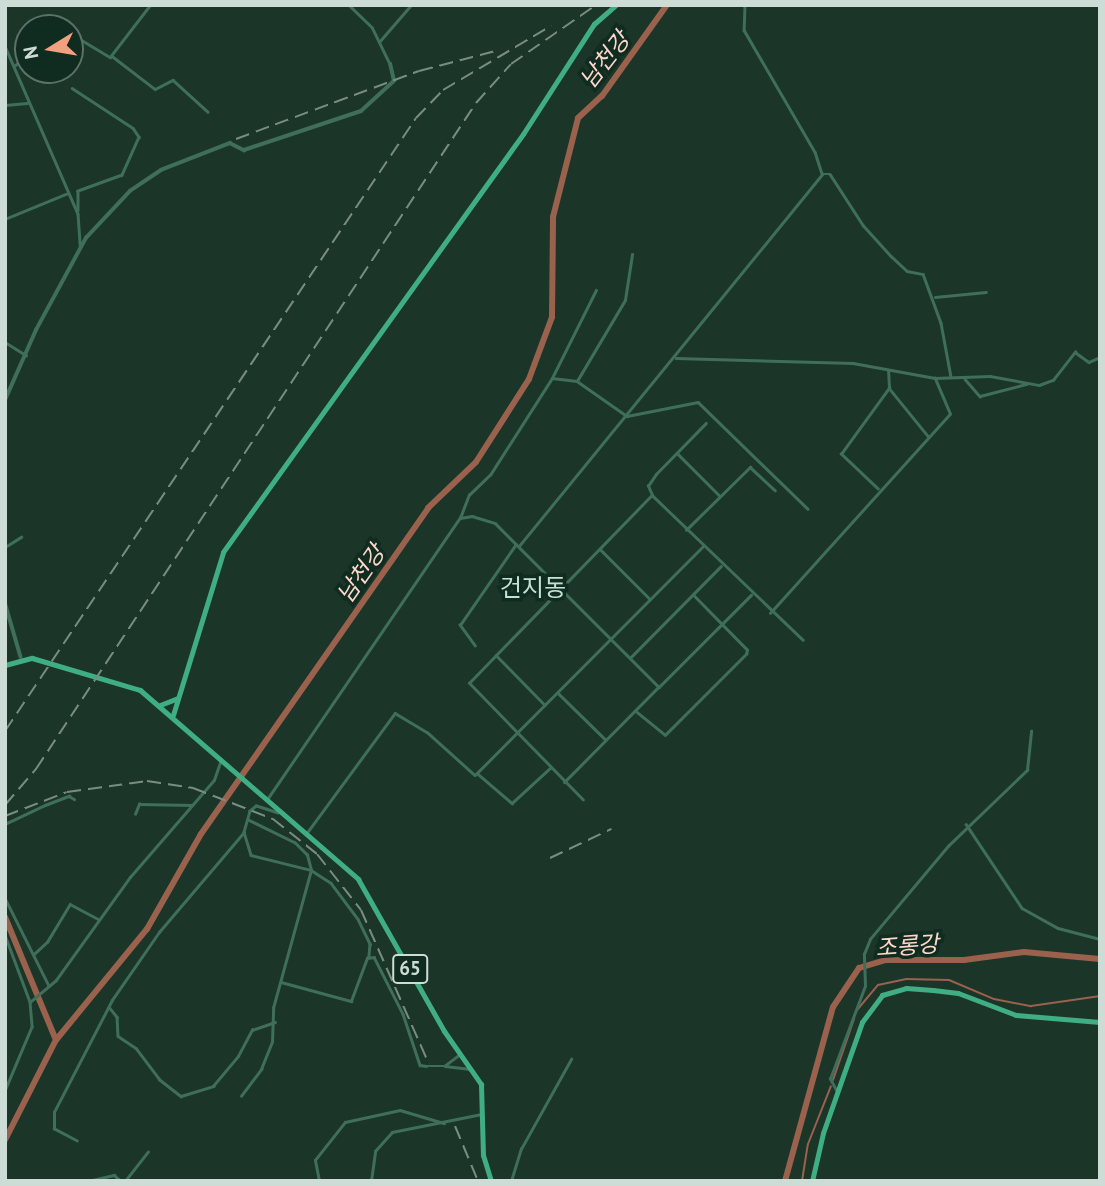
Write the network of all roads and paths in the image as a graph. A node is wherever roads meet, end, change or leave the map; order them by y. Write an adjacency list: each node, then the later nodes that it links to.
1 (150, 5): 9 (street)
2 (349, 5): 6 (street)
3 (411, 5): 6 (street)
4 (616, 5): 72 (main road)
5 (745, 5): 17 (street)
6 (379, 42): 10 (street)
7 (84, 44): 9 (street)
8 (5, 46): 11 (street)
9 (112, 56): 16 (street)
10 (390, 64): 21 (street)
11 (14, 66)
12 (20, 84): 14 (street)
13 (72, 88): 19 (street)
14 (27, 103): 15 (street); 18 (street)
15 (5, 105)
16 (208, 112)
17 (822, 174): 25 (street); 28 (street)
18 (68, 193): 19 (street); 20 (street)
19 (78, 214): 21 (street)
20 (5, 219)
21 (80, 249): 27 (street)
22 (632, 255): 35 (street)
23 (596, 290): 32 (street)
24 (986, 292): 25 (street)
25 (933, 297): 31 (street)
26 (5, 342): 27 (street)
27 (26, 355): 38 (street)
28 (674, 358): 30 (street); 39 (street)
29 (1100, 358): 36 (street)
30 (888, 371): 33 (street); 37 (street)
31 (951, 377): 33 (street); 34 (street)
32 (552, 378): 35 (street); 48 (street)
33 (935, 378): 41 (street)
34 (963, 378): 36 (street); 36 (street)
35 (577, 381): 39 (street)
36 (1032, 384)
37 (889, 388): 41 (street); 43 (street)
38 (5, 400)
39 (627, 416): 47 (street); 51 (street)
40 (706, 423): 42 (street)
41 (928, 436): 43 (street)
42 (677, 453): 45 (street); 46 (street)
43 (878, 489): 61 (street)
44 (775, 490): 46 (street)
45 (652, 495): 49 (street); 54 (street)
46 (720, 496): 49 (street)
47 (808, 509)
48 (460, 518): 51 (street); 86 (street)
49 (687, 530): 52 (street)
50 (21, 537): 53 (street)
51 (517, 545): 56 (street); 65 (street)
52 (703, 546): 55 (street); 59 (street)
53 (5, 547)
54 (600, 548): 56 (street); 59 (street)
55 (722, 565): 57 (street); 58 (street)
56 (561, 588): 63 (street); 66 (street)
57 (751, 594): 61 (street); 62 (street)
58 (692, 595): 62 (street); 68 (street)
59 (650, 599): 63 (street)
60 (5, 602): 67 (street)
61 (771, 613): 64 (street)
62 (721, 624): 70 (street); 75 (street)
63 (610, 639): 68 (street); 71 (street)
64 (803, 640)
65 (475, 646)
66 (495, 655): 74 (street); 78 (street)
67 (22, 657): 69 (main road); 73 (main road, 65)
68 (630, 658): 70 (street)
69 (5, 665)
70 (659, 687): 75 (street)
71 (558, 692): 74 (street); 79 (street)
72 (178, 698): 73 (main road); 76 (main road)
73 (160, 705): 76 (main road, 65)
74 (545, 705): 78 (street)
75 (636, 711): 79 (street)
76 (173, 715): 80 (main road, 65)
77 (1031, 731): 93 (street)
78 (517, 734): 81 (street); 82 (street)
79 (606, 740): 83 (street)
80 (221, 759): 86 (main road, 65); 87 (street)
81 (550, 768): 82 (street); 83 (street)
82 (478, 773): 95 (street)
83 (565, 782): 85 (street)
84 (74, 799): 91 (street)
85 (583, 800)
86 (266, 801): 89 (main road, 65)
87 (192, 805): 88 (street); 98 (street)
88 (135, 814)
89 (281, 814): 90 (street); 95 (main road, 65)
90 (248, 820): 94 (street); 96 (street)
91 (5, 824)
92 (966, 824): 93 (street)
93 (969, 829): 100 (street); 116 (street)
94 (244, 832): 96 (street); 108 (street)
95 (306, 834): 111 (main road, 65)
96 (312, 870): 104 (street); 105 (street)
97 (5, 898): 103 (street)
98 (98, 919): 103 (street); 106 (street)
99 (5, 934): 101 (street)
100 (1100, 939)
101 (10, 948): 102 (street); 107 (street)
102 (5, 950)
103 (32, 955): 106 (street)
104 (369, 956): 105 (street); 113 (street, bridge)
105 (280, 982): 109 (street)
106 (49, 986): 107 (street)
107 (32, 1000): 115 (street)
108 (110, 1007): 109 (street); 120 (street)
109 (275, 1022): 117 (street)
110 (1100, 1022): 116 (main road)
111 (461, 1054): 113 (street); 114 (main road, 65)
112 (571, 1059): 127 (street)
113 (446, 1066): 114 (street)
114 (471, 1069): 118 (main road, 65)
115 (5, 1091)
116 (837, 1092): 128 (main road)
117 (241, 1096)
118 (484, 1112): 119 (street); 126 (main road, 65)
119 (444, 1123): 124 (street); 125 (street)
120 (77, 1141)
121 (148, 1152): 123 (street)
122 (88, 1181): 123 (street)
123 (123, 1181)
124 (319, 1181)
125 (371, 1181)
126 (491, 1181)
127 (511, 1181)
128 (812, 1181)

